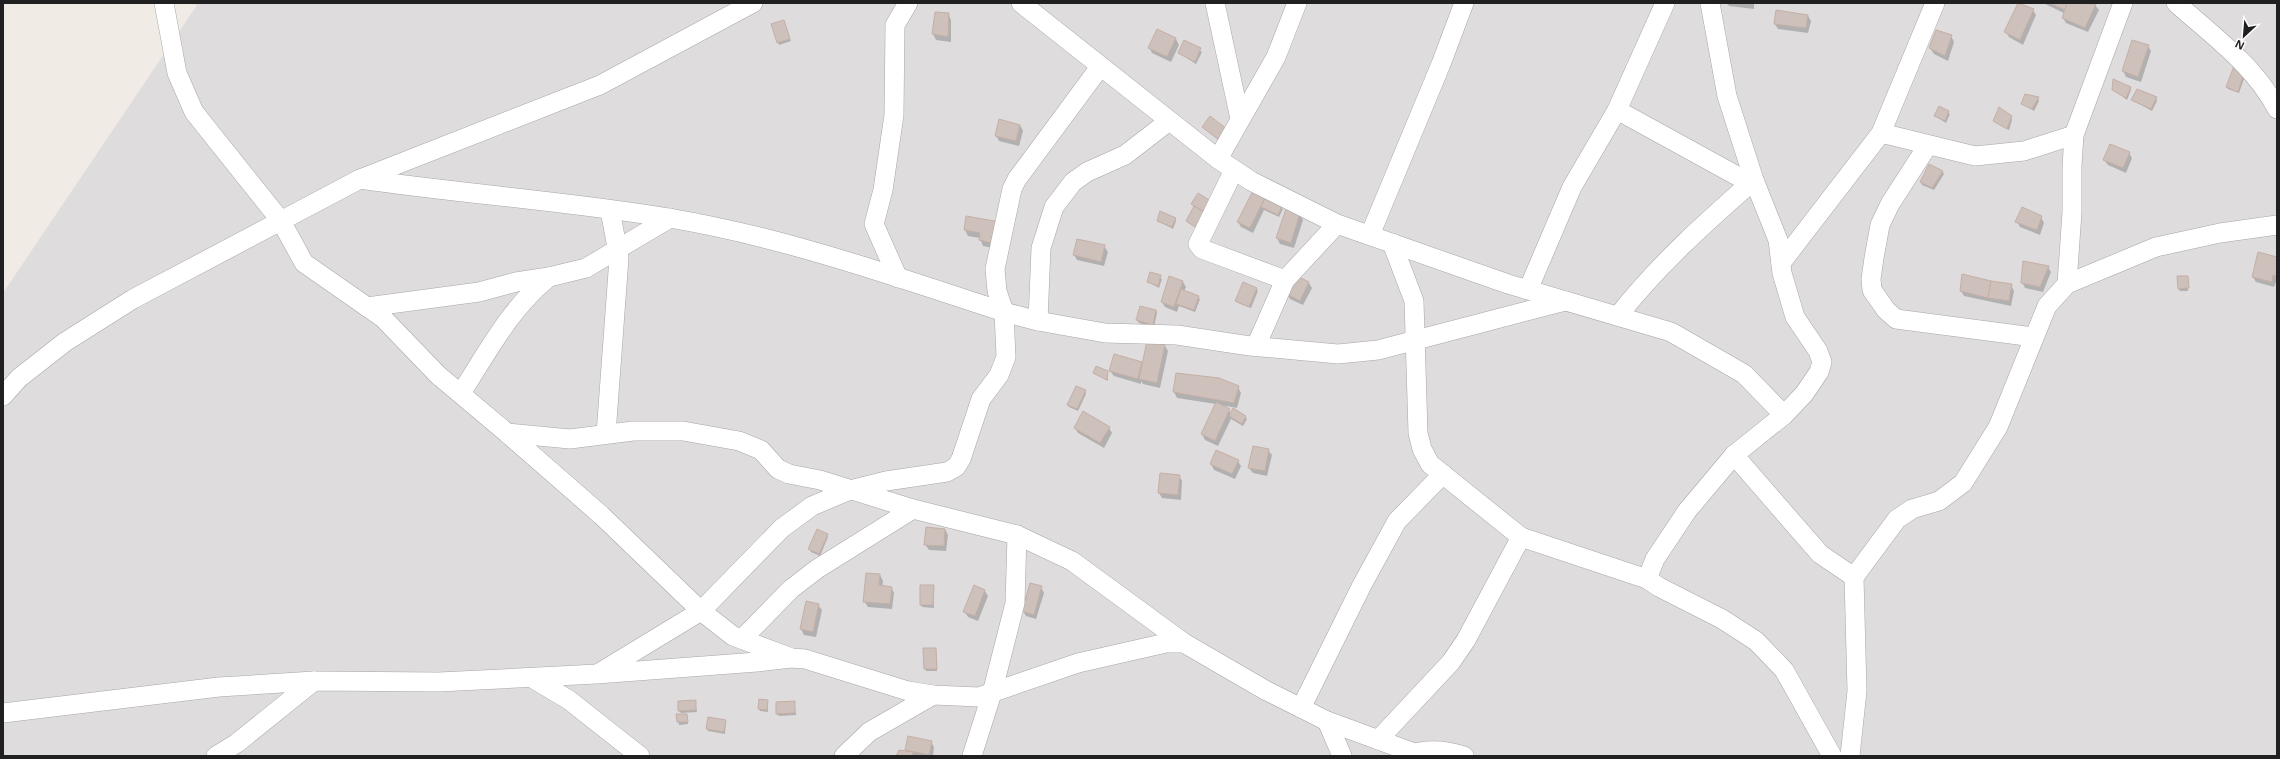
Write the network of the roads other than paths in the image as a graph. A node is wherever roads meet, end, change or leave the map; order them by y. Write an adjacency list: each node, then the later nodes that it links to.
1 (164, 3): 27 (street)
2 (753, 3): 23 (street)
3 (908, 3): 35 (street)
4 (1021, 3): 13 (street)
5 (1215, 3): 16 (street)
6 (1297, 3): 16 (street)
7 (1464, 3): 30 (street)
8 (1665, 3): 15 (street)
9 (1710, 3): 24 (street)
10 (1935, 3): 18 (street)
11 (2122, 3): 19 (street)
12 (2176, 3): 14 (street)
13 (1100, 67): 17 (street); 41 (street)
14 (2277, 109)
15 (1617, 110): 24 (street); 38 (street)
16 (1240, 119): 21 (street)
17 (1169, 121): 21 (street); 43 (street)
18 (1881, 133): 20 (street); 33 (street)
19 (2074, 135): 20 (street); 37 (street)
20 (1928, 144): 44 (street)
21 (1218, 159): 22 (street)
22 (1234, 170): 28 (street); 36 (street)
23 (360, 179): 25 (street); 27 (street)
24 (1752, 181): 33 (street); 42 (street)
25 (610, 210): 26 (street); 32 (street)
26 (670, 218): 32 (street); 35 (street)
27 (281, 221): 40 (street); 48 (street)
28 (1337, 224): 30 (street); 36 (street)
29 (2277, 225): 37 (street)
30 (1370, 235): 31 (street)
31 (1392, 243): 38 (street); 45 (street)
32 (618, 249): 34 (street); 51 (street)
33 (1781, 263): 49 (street)
34 (548, 277): 40 (street); 47 (street)
35 (898, 278): 41 (street)
36 (1285, 280): 46 (street)
37 (2067, 284): 44 (street)
38 (1528, 290): 39 (street)
39 (1565, 301): 42 (street); 45 (street)
40 (367, 307): 47 (street)
41 (1004, 312): 43 (street); 54 (street)
42 (1618, 316): 49 (street)
43 (1038, 321): 46 (street)
44 (2034, 337): 58 (street)
45 (1415, 341): 46 (street); 53 (street)
46 (1256, 346)
47 (462, 393): 50 (street)
48 (3, 396)
49 (1784, 416): 52 (street)
50 (507, 433): 51 (street); 60 (street)
51 (606, 434): 54 (street)
52 (1734, 455): 58 (street); 59 (street)
53 (1443, 474): 57 (street); 69 (street)
54 (850, 490): 55 (street); 60 (street)
55 (913, 509): 56 (street); 61 (street)
56 (1017, 535): 62 (street); 67 (street)
57 (1521, 537): 59 (street); 72 (street)
58 (1854, 577): 81 (street)
59 (1647, 579): 80 (street)
60 (701, 611): 61 (street); 64 (street)
61 (742, 639): 63 (street)
62 (1184, 643): 67 (street); 69 (street)
63 (790, 658): 64 (street); 68 (street)
64 (597, 674): 65 (street)
65 (532, 678): 66 (street); 75 (street)
66 (314, 681): 70 (street); 74 (street)
67 (992, 693): 68 (street); 77 (street)
68 (933, 695): 76 (street)
69 (1301, 708): 71 (street)
70 (3, 713)
71 (1326, 721): 72 (street); 78 (street)
72 (1378, 740): 73 (street)
73 (1411, 754): 79 (street)
74 (216, 756)
75 (640, 756)
76 (844, 756)
77 (972, 756)
78 (1342, 756)
79 (1464, 756)
80 (1832, 756)
81 (1850, 756)

